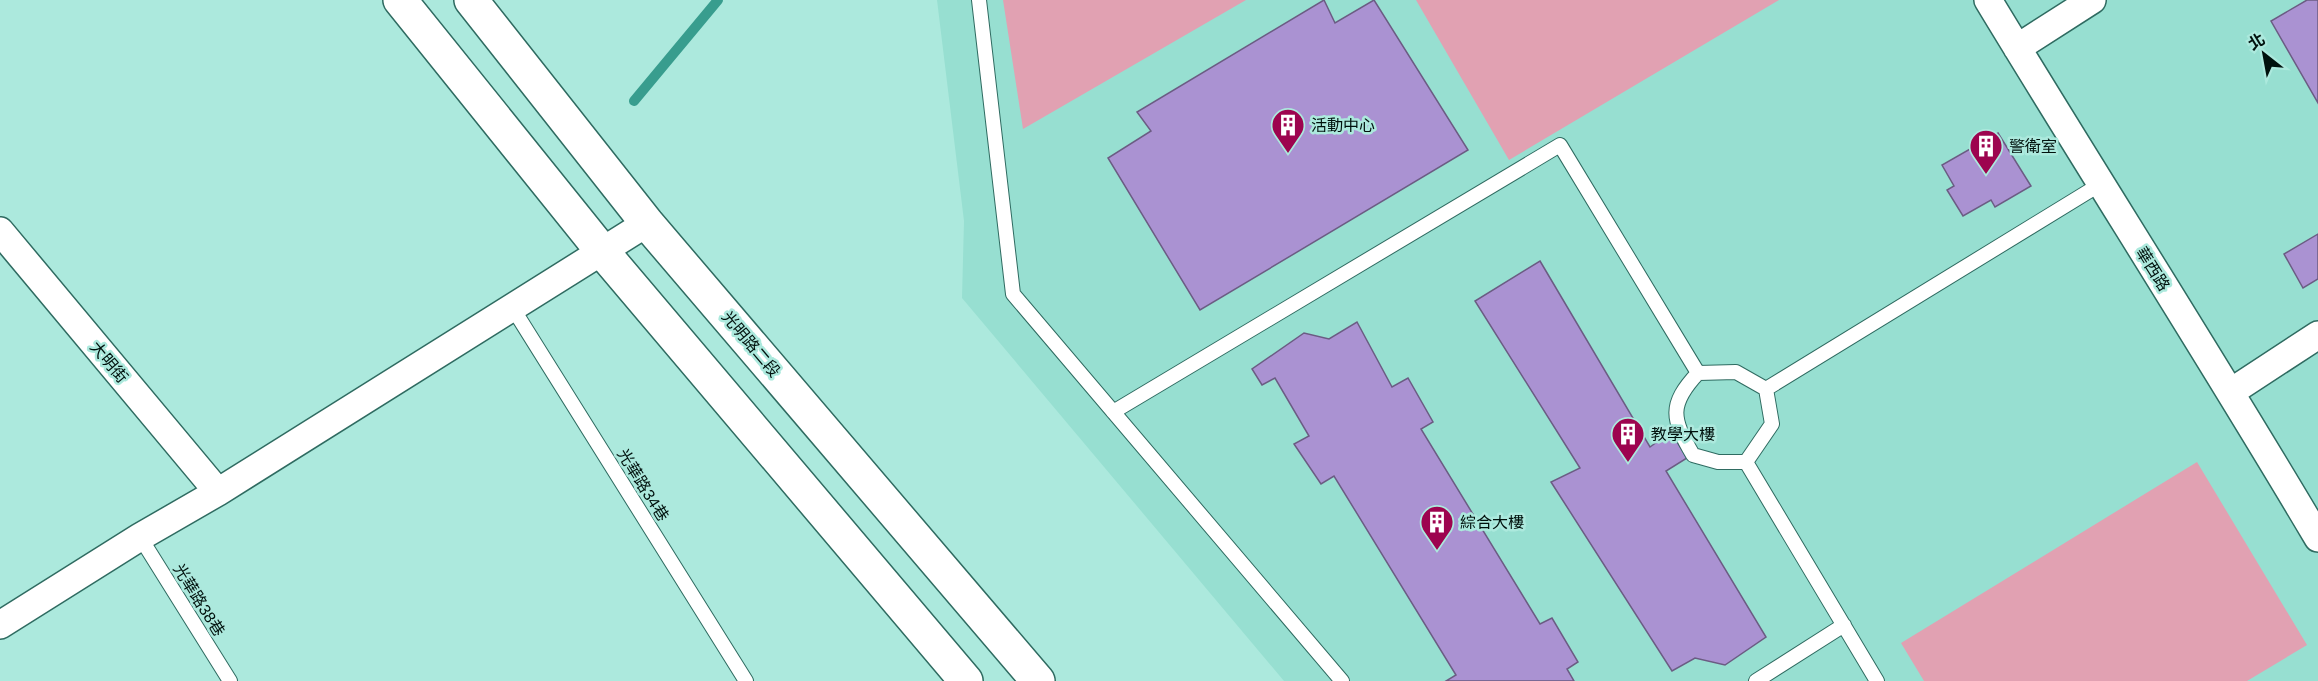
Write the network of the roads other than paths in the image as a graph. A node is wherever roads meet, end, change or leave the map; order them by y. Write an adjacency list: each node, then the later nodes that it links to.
1 (400, 0): 10 (street)
2 (471, 0): 8 (street, 光明路二段)
3 (979, 0): 16 (lane)
4 (1988, 0): 6 (street, 華西路)
5 (2092, 0): 6 (street)
6 (2017, 48): 7 (street, 華西路)
7 (2099, 184): 14 (lane); 15 (street, 華西路)
8 (647, 223): 10 (street); 26 (street, 光明路二段)
9 (0, 231): 18 (street, 大明街)
10 (602, 251): 11 (street); 25 (street)
11 (512, 307): 18 (street); 24 (lane, 光華路34巷)
12 (2318, 336): 15 (street)
13 (1698, 373): 14 (lane); 16 (lane); 17 (lane)
14 (1766, 389): 17 (lane)
15 (2231, 392): 20 (street, 華西路)
16 (1113, 412): 27 (lane)
17 (1746, 462): 22 (lane)
18 (218, 492): 19 (street)
19 (140, 537): 21 (street); 23 (lane, 光華路38巷)
20 (2318, 538)
21 (0, 625)
22 (1844, 625): 28 (lane); 29 (lane)
23 (230, 681)
24 (746, 681)
25 (966, 681)
26 (1038, 681)
27 (1342, 681)
28 (1756, 681)
29 (1877, 681)

